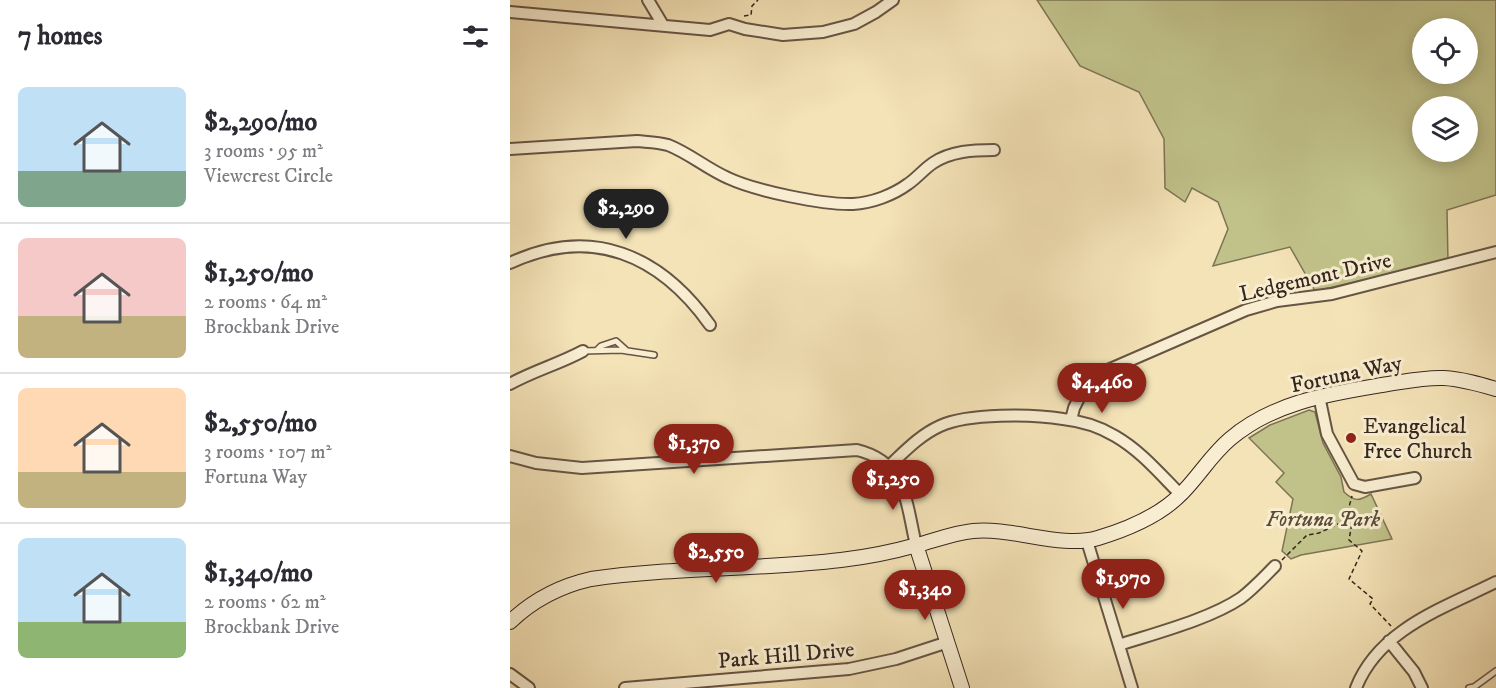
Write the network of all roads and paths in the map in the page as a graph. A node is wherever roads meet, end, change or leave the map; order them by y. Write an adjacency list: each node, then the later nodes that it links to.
1 (648, 0): 6 (street)
2 (758, 0): 5 (path)
3 (893, 0): 6 (street)
4 (510, 12): 6 (street)
5 (744, 16)
6 (663, 25)
7 (510, 148): 8 (street)
8 (994, 150)
9 (1496, 252): 19 (street, Ledgemont Drive)
10 (510, 262): 11 (street)
11 (710, 325)
12 (583, 351): 13 (lane); 16 (street)
13 (596, 351): 14 (lane); 14 (lane)
14 (627, 351): 15 (lane)
15 (654, 355)
16 (510, 384)
17 (1496, 389): 18 (street, Fortuna Way)
18 (1319, 396): 22 (street); 23 (street, Fortuna Way)
19 (1071, 420): 21 (street); 23 (street)
20 (510, 456): 21 (street)
21 (889, 466): 27 (street)
22 (1415, 478)
23 (1180, 495): 26 (street, Fortuna Way)
24 (1352, 496): 25 (path)
25 (1353, 517): 28 (path); 31 (path)
26 (1087, 541): 27 (street, Fortuna Way); 33 (street)
27 (916, 545): 30 (street, Fortuna Way); 32 (street)
28 (1275, 566): 33 (street)
29 (1496, 582): 31 (street)
30 (510, 622)
31 (1394, 637): 41 (street); 42 (street)
32 (948, 642): 36 (street, Park Hill Drive); 39 (street)
33 (1119, 645): 40 (street)
34 (1496, 671): 43 (lane)
35 (510, 674): 37 (street)
36 (736, 683): 38 (street, Park Hill Drive)
37 (529, 688)
38 (625, 688)
39 (962, 688)
40 (1132, 688)
41 (1356, 688)
42 (1422, 688)
43 (1469, 688)

